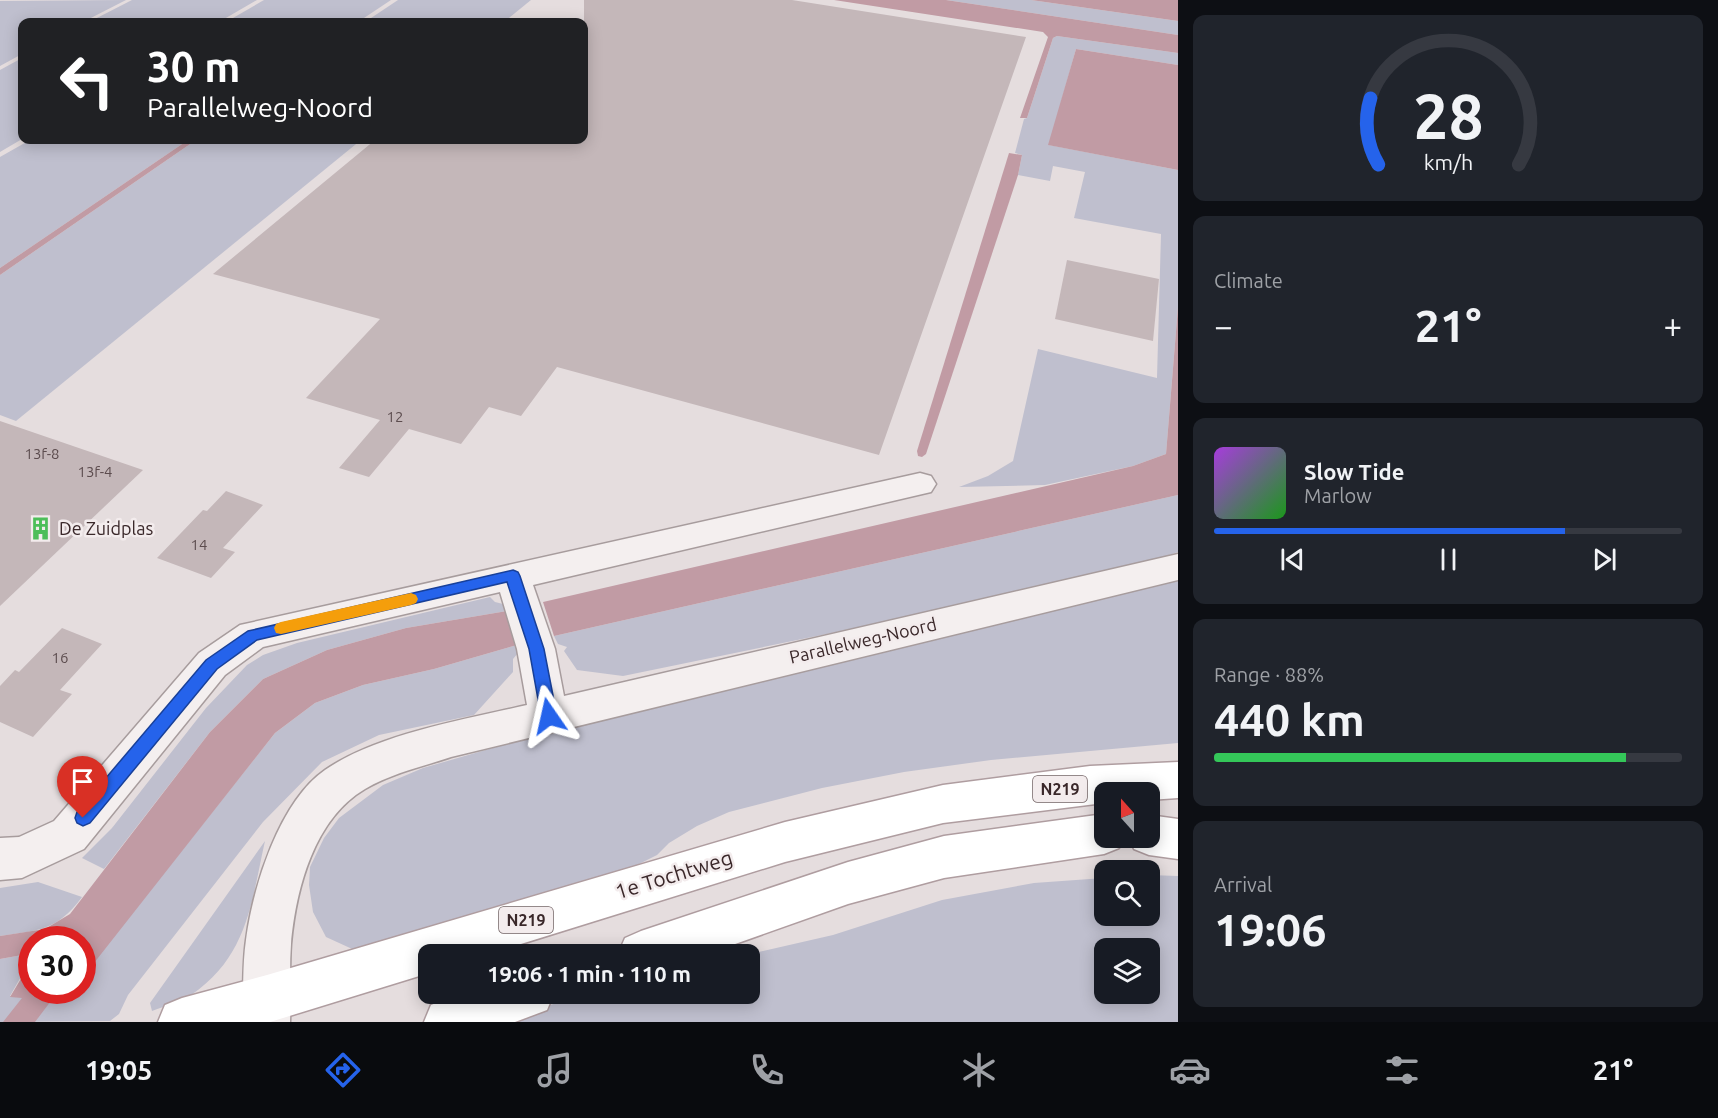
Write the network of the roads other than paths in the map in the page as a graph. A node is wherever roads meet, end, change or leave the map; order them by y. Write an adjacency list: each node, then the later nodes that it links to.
1 (920, 484): 3 (street)
2 (1178, 567): 4 (street, Parallelweg-Noord)
3 (517, 588): 4 (street); 11 (street)
4 (549, 716): 14 (street, Parallelweg-Noord)
5 (1178, 780): 14 (main road, 1e Tochtweg / N219)
6 (1178, 828): 7 (main road)
7 (1160, 829)
8 (1094, 835): 12 (main road)
9 (1160, 837): 10 (main road)
10 (1178, 839)
11 (0, 859)
12 (670, 944)
13 (499, 1004): 16 (main road)
14 (267, 1010): 15 (main road, 1e Tochtweg / N219)
15 (182, 1022)
16 (448, 1022)

